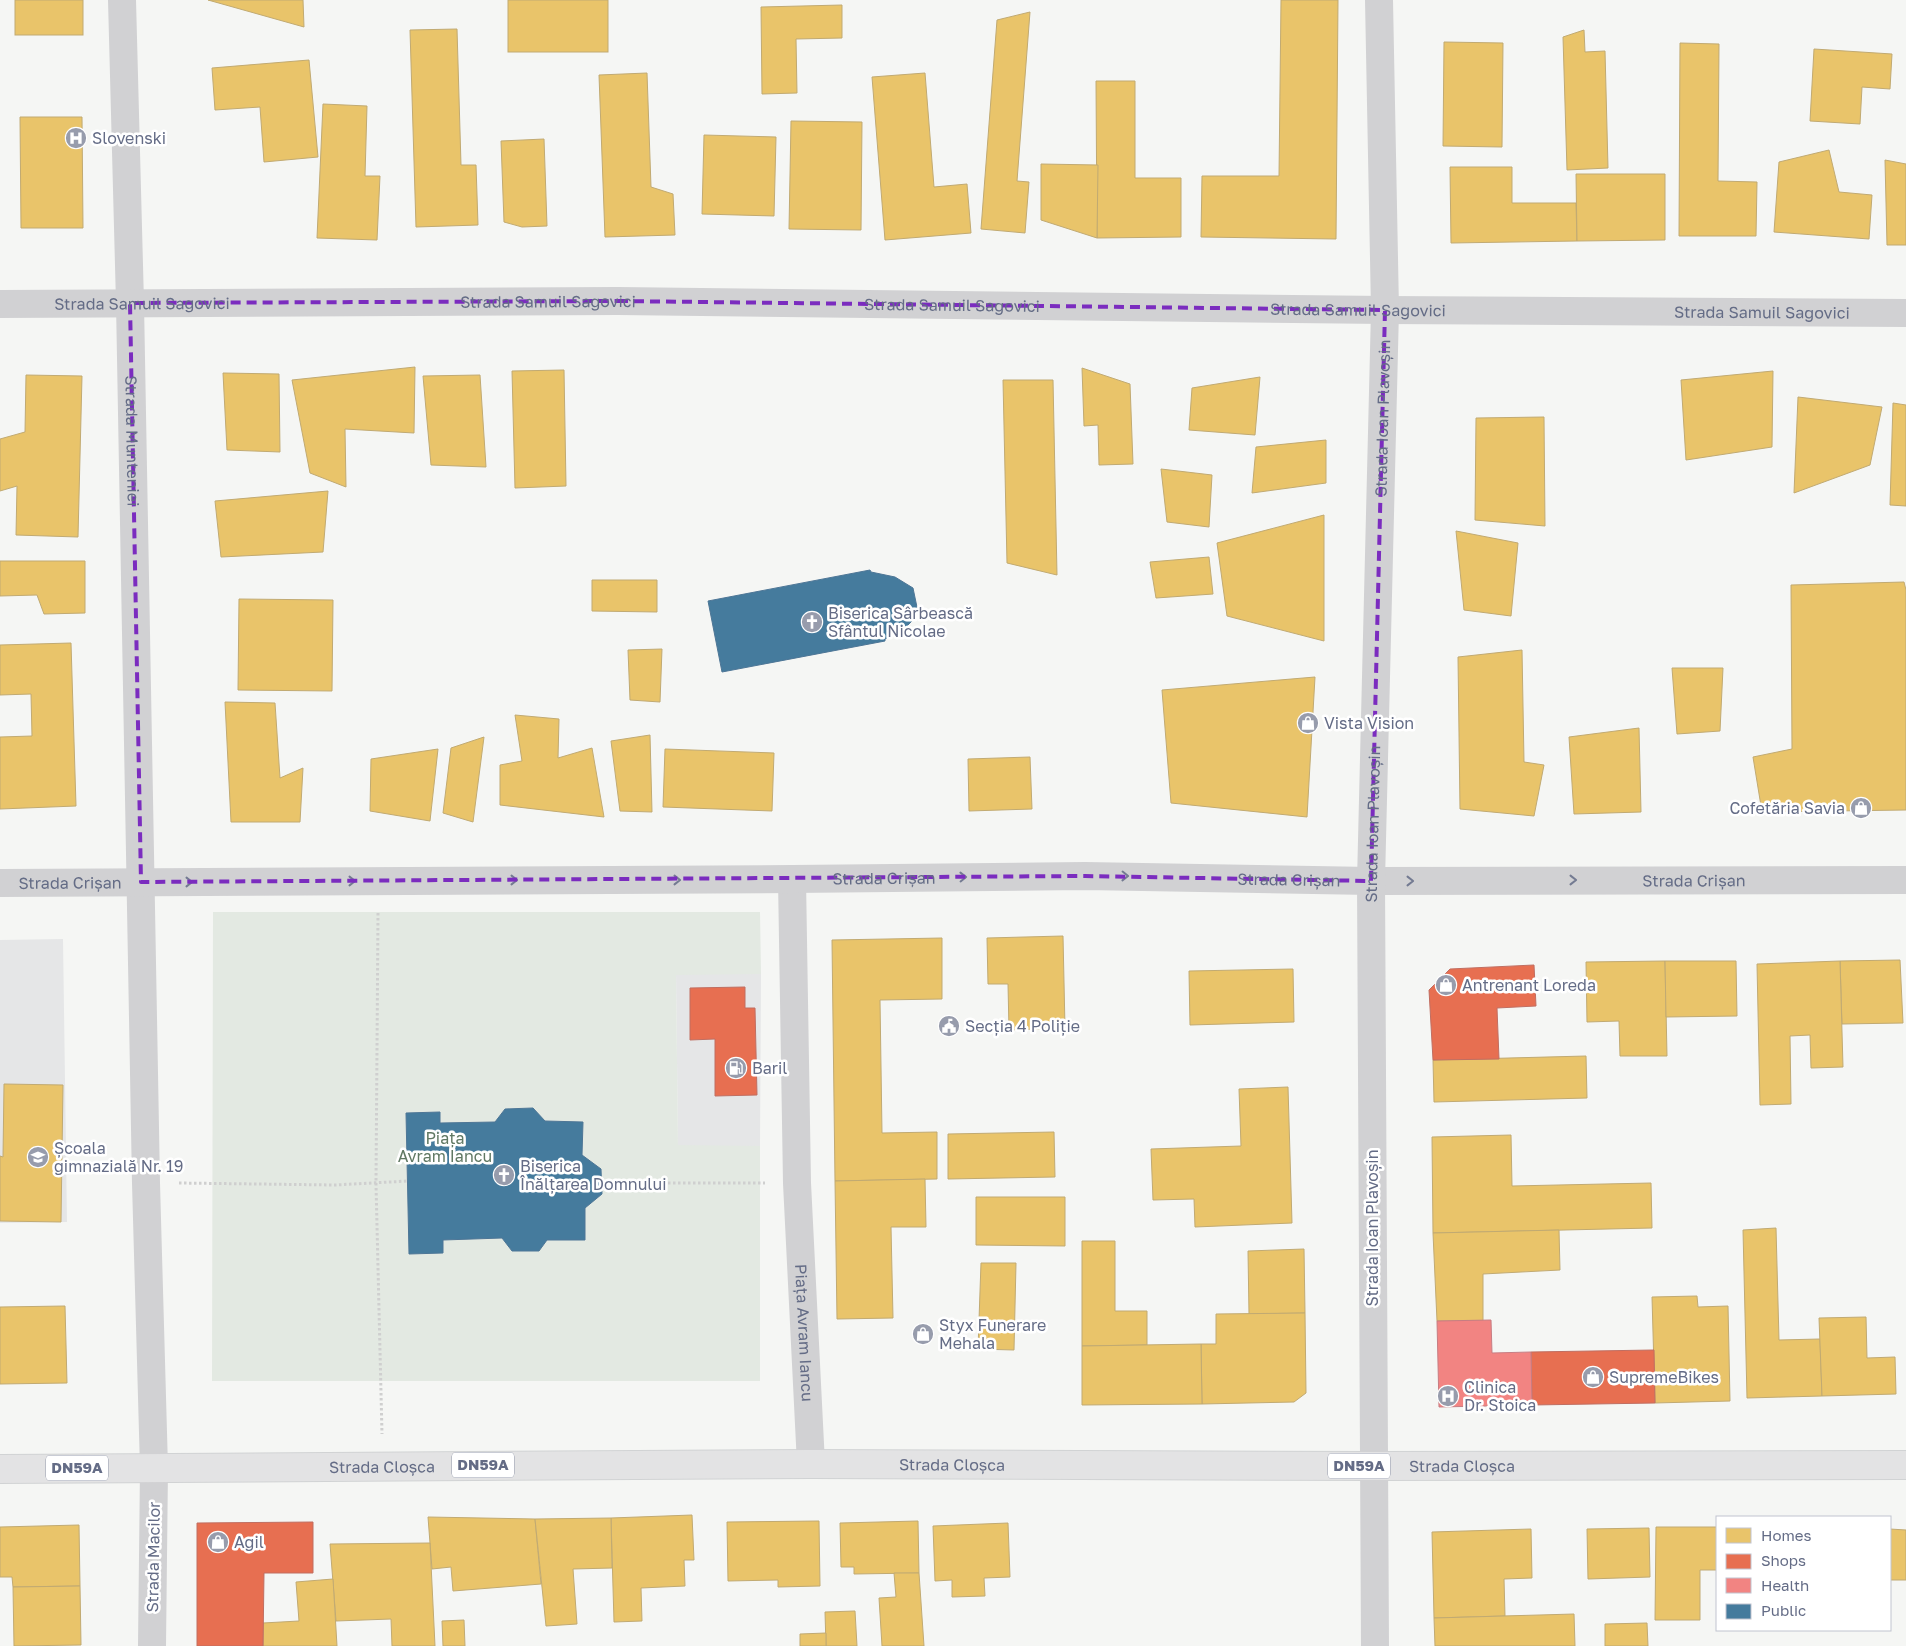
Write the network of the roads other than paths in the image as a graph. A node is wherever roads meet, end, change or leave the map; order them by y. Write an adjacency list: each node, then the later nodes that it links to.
1 (122, 0): 3 (street, Strada Munteniei)
2 (1379, 0): 5 (street, Strada Ioan Plavoșin)
3 (130, 303): 4 (street, Strada Samuil Sagovici); 5 (street, Strada Samuil Sagovici); 10 (street, Strada Munteniei)
4 (0, 304)
5 (1385, 310): 6 (street, Strada Samuil Sagovici); 9 (street, Strada Ioan Plavoșin)
6 (1906, 313)
7 (792, 880): 9 (street, Strada Crișan, one-way to 9); 10 (street, one-way to 7); 12 (street, Piața Avram Iancu)
8 (1906, 880): 9 (street, Strada Crișan, one-way to 8)
9 (1371, 881): 14 (street, Strada Ioan Plavoșin)
10 (140, 882): 11 (street, Strada Crișan); 15 (street)
11 (0, 883)
12 (811, 1464): 14 (main road, Strada Cloșca / DN59A); 15 (main road, Strada Cloșca / DN59A)
13 (1906, 1465): 14 (main road, Strada Cloșca / DN59A)
14 (1373, 1466): 18 (street, Strada Ioan Plavoșin)
15 (154, 1468): 16 (main road, Strada Cloșca / DN59A); 17 (street, Strada Macilor)
16 (0, 1469)
17 (152, 1646)
18 (1375, 1646)

